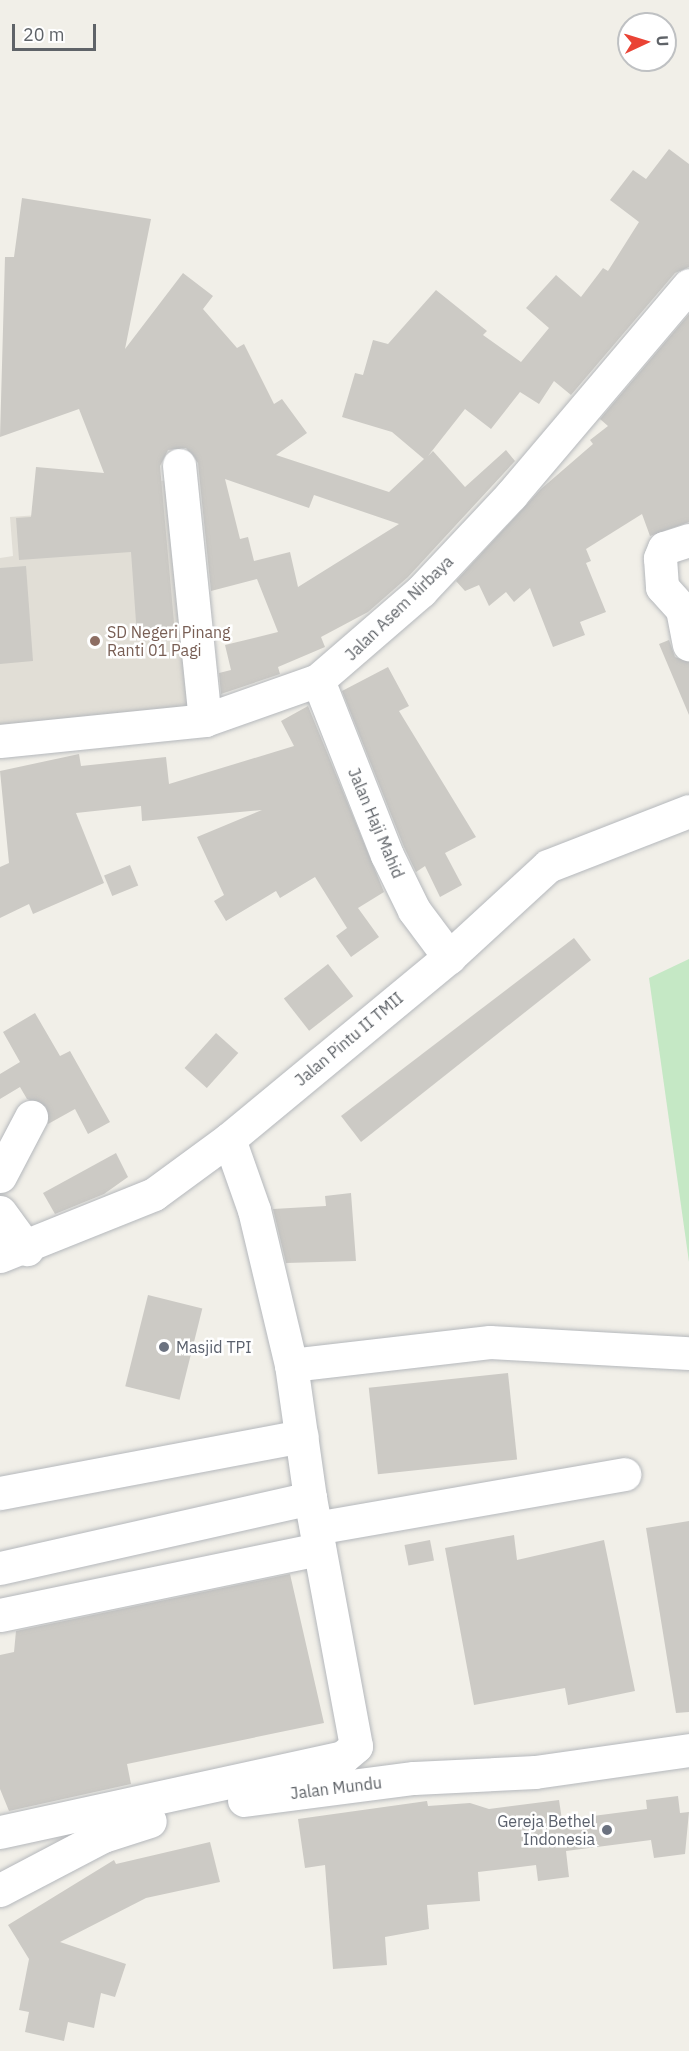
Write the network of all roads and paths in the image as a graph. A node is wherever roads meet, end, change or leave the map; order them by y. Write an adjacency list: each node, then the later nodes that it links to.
1 (685, 297): 5 (street, Jalan Asem Nirbaya)
2 (179, 465): 6 (street)
3 (689, 540): 4 (street)
4 (689, 644)
5 (318, 680): 6 (street, Jalan Asem Nirbaya); 9 (street, Jalan Haji Mahid)
6 (205, 720): 7 (street, Jalan Asem Nirbaya)
7 (0, 741)
8 (689, 811): 9 (street, Jalan Pintu II TMII)
9 (449, 957): 11 (street, Jalan Pintu II TMII)
10 (31, 1117): 12 (street)
11 (229, 1139): 14 (street, Jalan Pintu II TMII); 16 (street)
12 (0, 1176)
13 (0, 1212): 14 (street)
14 (14, 1253)
15 (689, 1353): 16 (street)
16 (291, 1365): 17 (street)
17 (302, 1436): 19 (street); 20 (street)
18 (624, 1474): 20 (street)
19 (0, 1493)
20 (315, 1525): 21 (street); 22 (street); 24 (street)
21 (0, 1568)
22 (0, 1615)
23 (689, 1750): 25 (street, Jalan Mundu)
24 (0, 1832)
25 (0, 1890)

